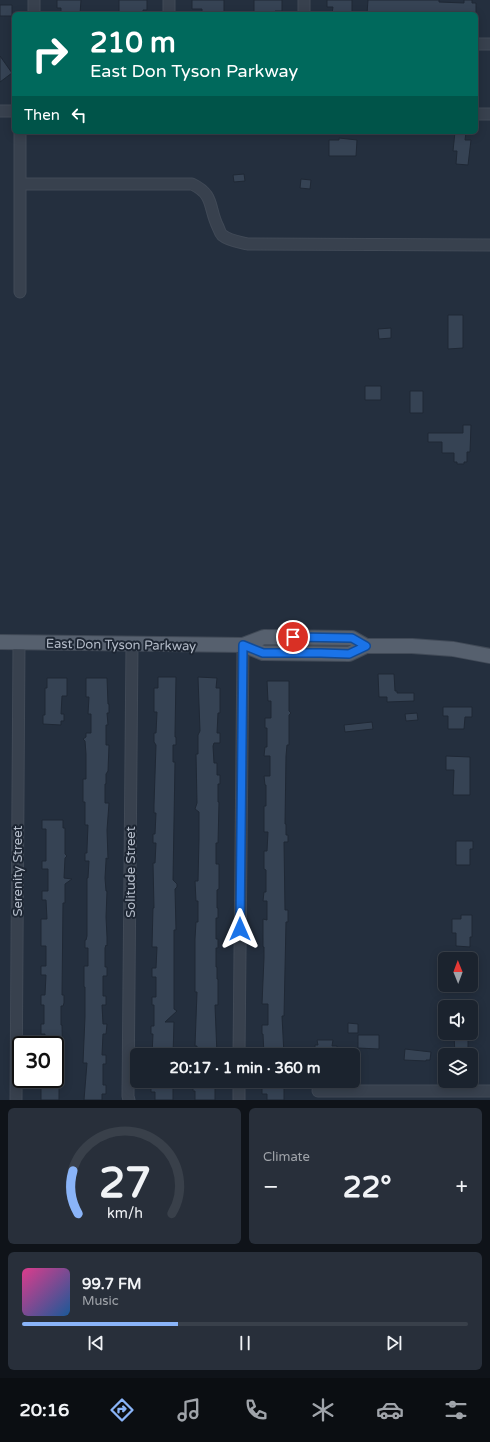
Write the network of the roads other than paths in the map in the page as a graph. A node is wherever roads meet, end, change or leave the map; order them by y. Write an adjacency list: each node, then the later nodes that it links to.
1 (34, 0): 4 (street)
2 (169, 0): 5 (street)
3 (304, 0): 6 (street)
4 (34, 12)
5 (169, 12)
6 (304, 12)
7 (478, 44): 8 (street)
8 (490, 44)
9 (0, 111): 10 (street)
10 (12, 111)
11 (478, 114): 12 (street)
12 (490, 114)
13 (20, 134): 14 (street)
14 (20, 184): 15 (street); 16 (street)
15 (490, 245)
16 (20, 292)
17 (0, 642): 18 (main road, East Don Tyson Parkway)
18 (19, 643): 19 (main road, East Don Tyson Parkway); 26 (street, Serenity Street)
19 (132, 644): 20 (main road, East Don Tyson Parkway); 27 (street, Solitude Street)
20 (243, 645): 21 (main road, East Don Tyson Parkway); 22 (street)
21 (490, 656)
22 (239, 1048)
23 (239, 1088): 28 (street)
24 (318, 1091): 25 (street)
25 (490, 1091)
26 (16, 1100)
27 (129, 1100)
28 (239, 1100)

